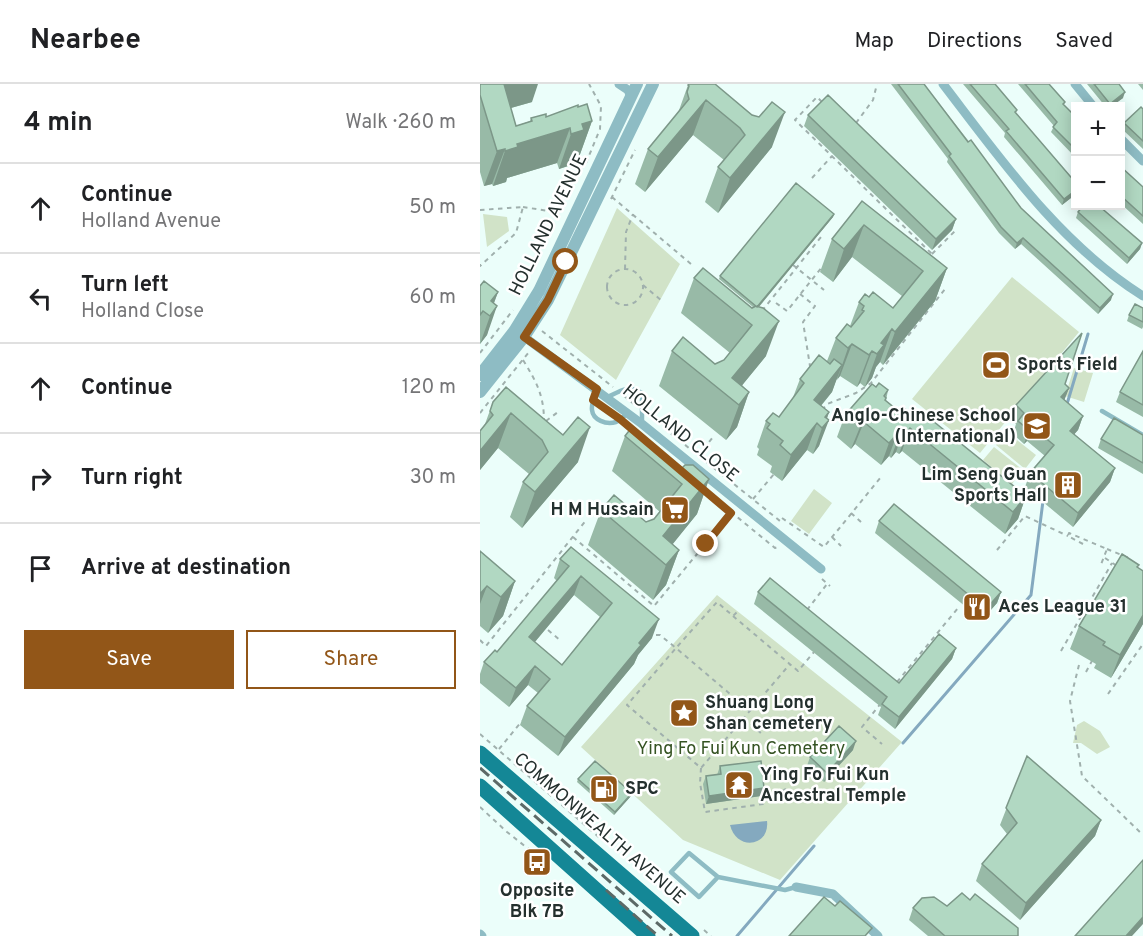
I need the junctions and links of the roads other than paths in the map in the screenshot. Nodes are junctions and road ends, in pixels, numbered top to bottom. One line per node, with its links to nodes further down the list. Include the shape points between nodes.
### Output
1 (619, 84): 6 (street)
2 (637, 84): 6 (street, HOLLAND AVENUE)
3 (653, 84): 11 (street, HOLLAND AVENUE, via 548,300)
4 (943, 84): 10 (street, via 1019,183 1060,229)
5 (1075, 84): 7 (street)
6 (631, 97): 11 (street, HOLLAND AVENUE)
7 (1090, 102)
8 (1125, 143): 9 (street)
9 (1143, 161)
10 (1143, 296)
11 (520, 334): 12 (street, HOLLAND AVENUE); 13 (street, HOLLAND CLOSE); 14 (street, HOLLAND AVENUE)
12 (480, 375)
13 (597, 389): 15 (street, HOLLAND CLOSE); 17 (lane, via 592,413 597,420 616,422)
14 (480, 392)
15 (608, 397): 17 (street, HOLLAND CLOSE); 18 (lane, via 624,389 642,393)
16 (1102, 411): 19 (lane)
17 (628, 413): 18 (street, HOLLAND CLOSE)
18 (642, 423): 20 (street, HOLLAND CLOSE)
19 (1143, 435)
20 (821, 569)
21 (480, 753): 25 (main road, COMMONWEALTH AVENUE)
22 (480, 786): 26 (main road)
23 (718, 877): 23 (lane, via 699,897 671,872 689,853); 24 (lane, via 785,890)
24 (796, 886): 27 (street, via 833,894)
25 (697, 932)
26 (648, 936)
27 (878, 936)

